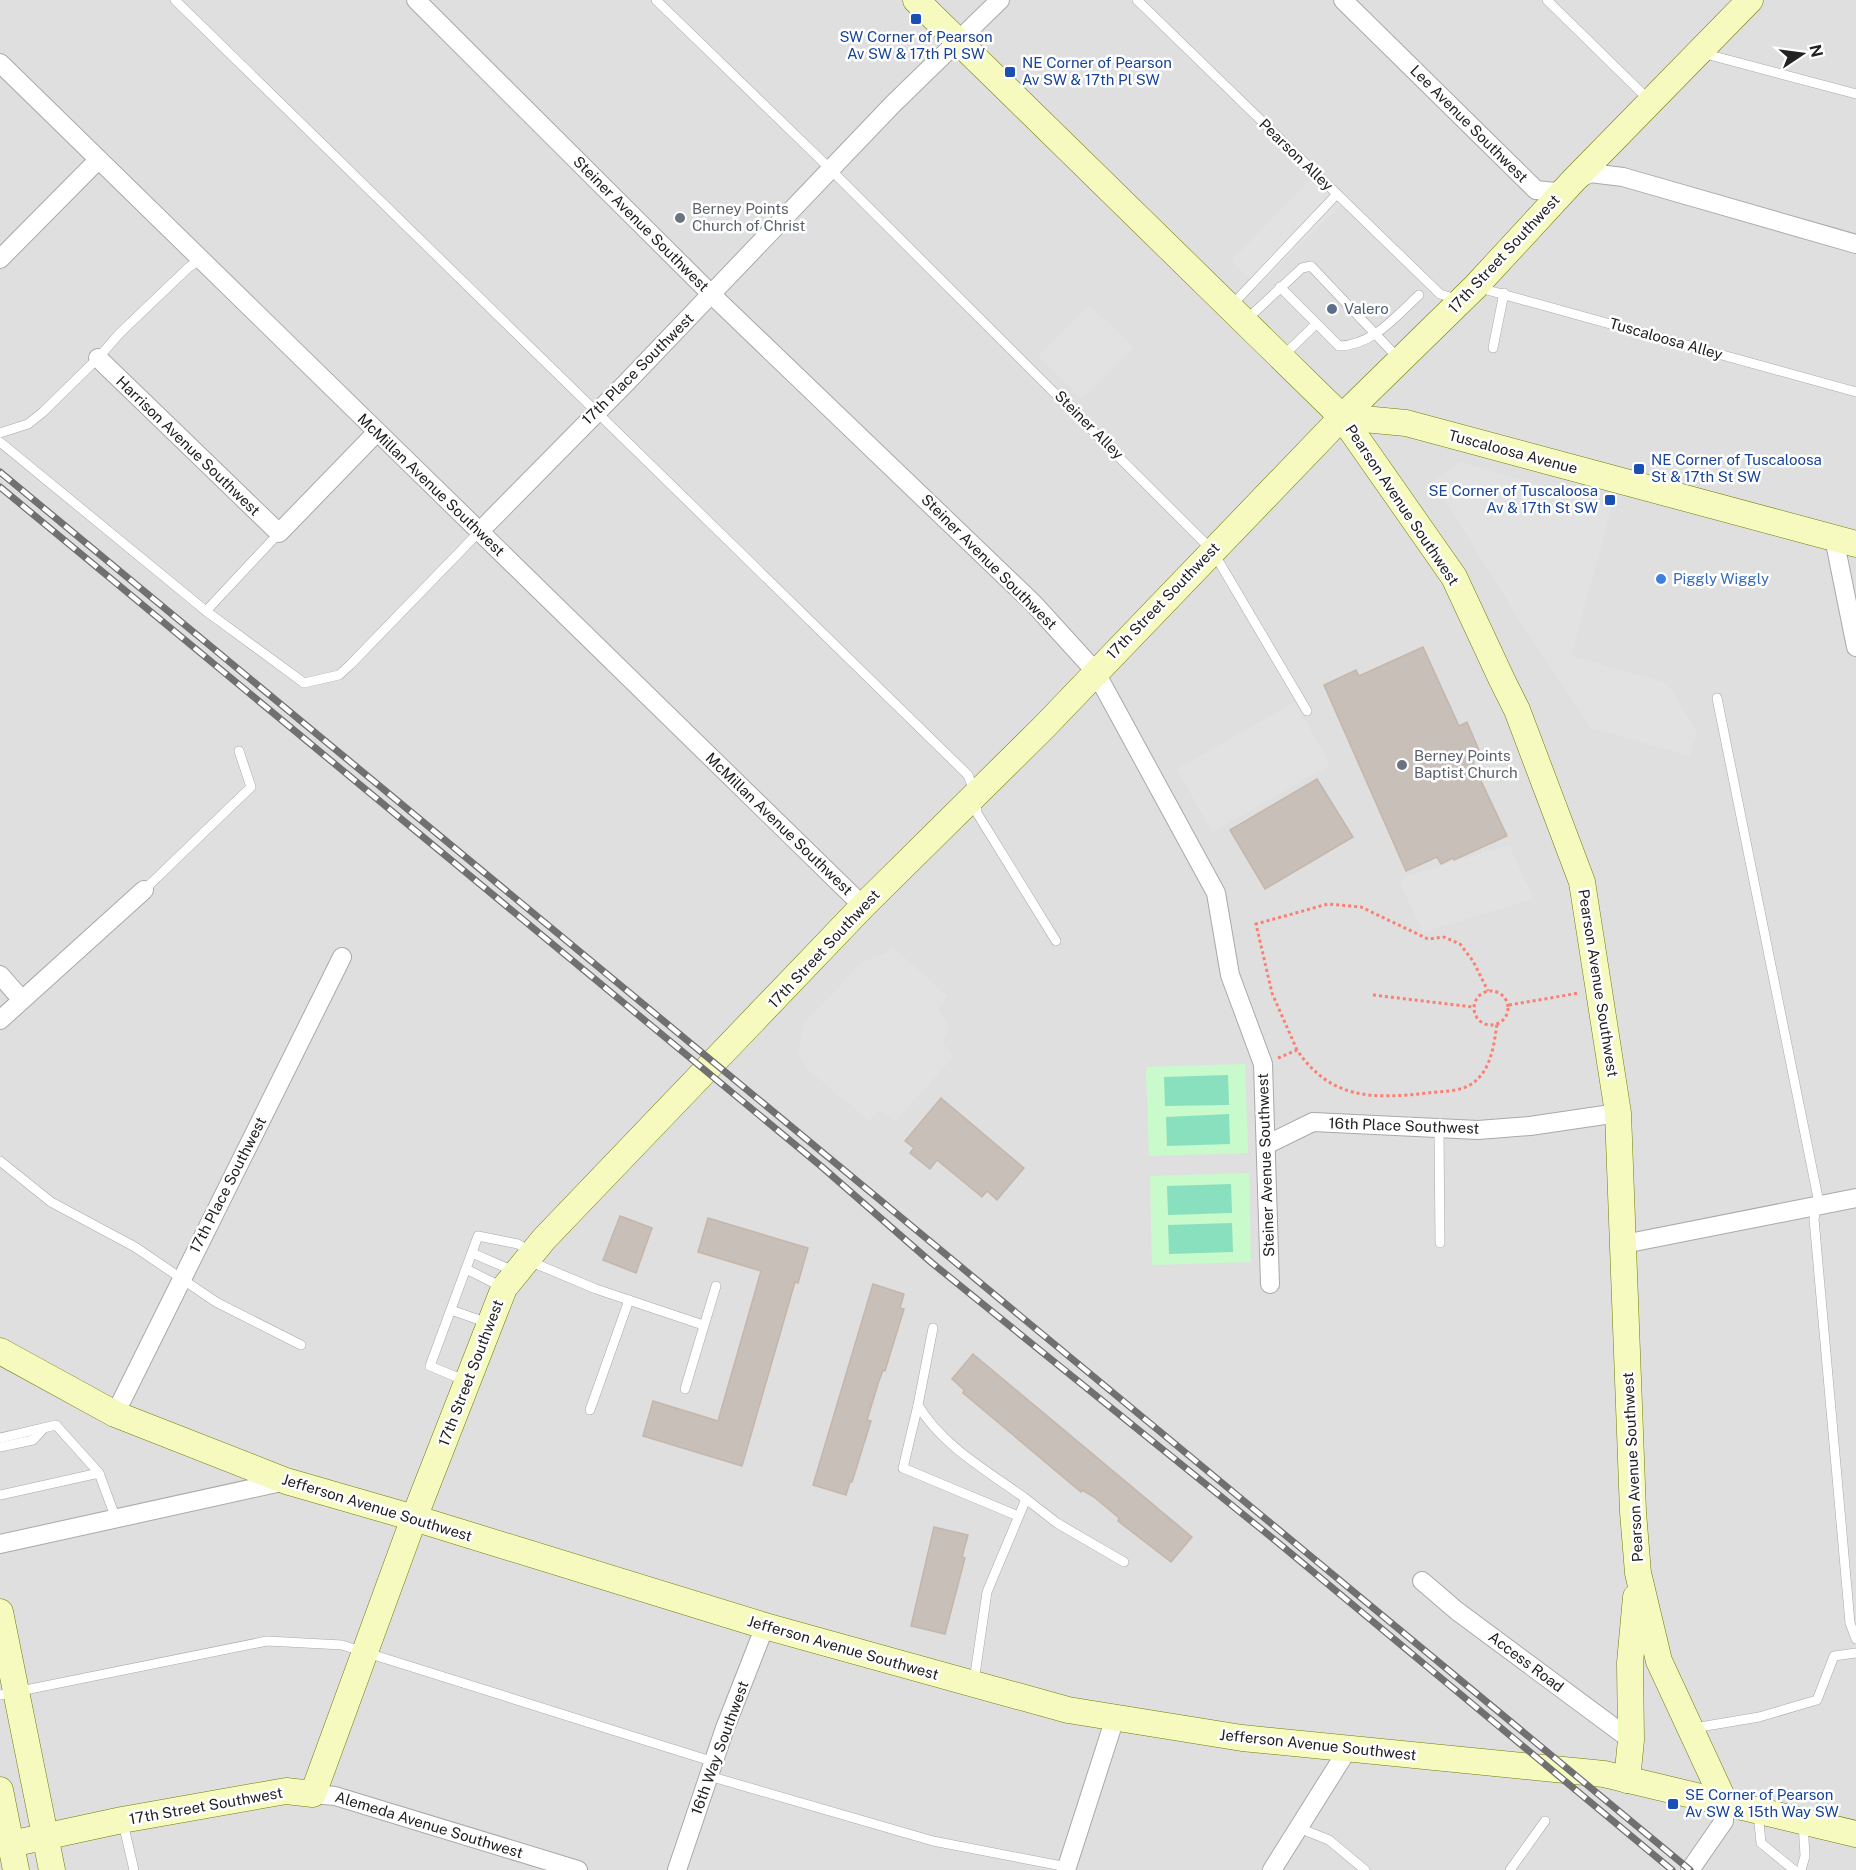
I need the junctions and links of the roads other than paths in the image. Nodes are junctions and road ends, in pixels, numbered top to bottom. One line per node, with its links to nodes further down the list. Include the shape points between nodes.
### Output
1 (175, 0): 39 (lane)
2 (416, 0): 24 (street, Steiner Avenue Southwest)
3 (656, 0): 16 (lane, Steiner Alley)
4 (916, 0): 10 (street, Pearson Avenue Southwest)
5 (1000, 0): 10 (street, 17th Place Southwest)
6 (1137, 0): 18 (lane, Pearson Alley)
7 (1343, 0): 17 (street, Lee Avenue Southwest, via 1536,190 1555,192)
8 (1546, 0): 14 (lane)
9 (1750, 0): 11 (street, 17th Street Southwest)
10 (958, 43): 16 (street, 17th Place Southwest); 28 (street, Pearson Avenue Southwest)
11 (1699, 52): 13 (lane); 14 (street, 17th Street Southwest)
12 (0, 63): 15 (street, McMillan Avenue Southwest)
13 (1856, 94)
14 (1650, 102): 17 (street, 17th Street Southwest)
15 (98, 160): 20 (street); 21 (street, McMillan Avenue Southwest)
16 (831, 170): 24 (street, 17th Place Southwest); 47 (lane, Steiner Alley)
17 (1573, 181): 19 (street, Lee Avenue Southwest, via 1590,173 1623,177); 25 (street, 17th Street Southwest)
18 (1337, 194): 25 (lane, Pearson Alley, via 1440,294); 28 (lane)
19 (1856, 244)
20 (0, 260)
21 (200, 260): 36 (lane); 41 (street, McMillan Avenue Southwest)
22 (1280, 287): 28 (lane); 29 (lane); 33 (lane, via 1302,267 1311,266)
23 (1504, 293): 25 (lane, Tuscaloosa Alley); 34 (lane); 38 (lane, Tuscaloosa Alley)
24 (711, 294): 39 (street, 17th Place Southwest); 50 (street, Steiner Avenue Southwest, via 1034,604)
25 (1468, 294): 37 (street, 17th Street Southwest)
26 (1419, 295): 33 (lane)
27 (1316, 308): 29 (lane)
28 (1237, 315): 35 (street, Pearson Avenue Southwest)
29 (1308, 316): 30 (lane)
30 (1316, 324): 32 (lane); 35 (lane)
31 (1332, 324): 32 (lane)
32 (1324, 331): 33 (lane, via 1339,346 1355,346)
33 (1377, 334): 37 (lane)
34 (1493, 348)
35 (1281, 357): 40 (street, Pearson Avenue Southwest)
36 (98, 358): 42 (lane, via 28,424); 45 (street, Harrison Avenue Southwest)
37 (1401, 361): 40 (street, 17th Street Southwest)
38 (1856, 392)
39 (595, 413): 44 (street, 17th Place Southwest); 54 (lane, via 968,775)
40 (1342, 417): 46 (street, Tuscaloosa Avenue, via 1406,423); 47 (street, 17th Street Southwest); 62 (street, Pearson Avenue Southwest, via 1454,577 1517,710 1582,882)
41 (377, 432): 44 (street, McMillan Avenue Southwest); 45 (street)
42 (0, 433)
43 (0, 442): 48 (lane)
44 (479, 532): 48 (lane, via 339,675 304,682); 56 (street, McMillan Avenue Southwest)
45 (279, 533): 48 (lane)
46 (1845, 541): 49 (street)
47 (1212, 550): 50 (street, 17th Street Southwest); 52 (lane, Steiner Alley)
48 (206, 611)
49 (1856, 647)
50 (1095, 671): 54 (street, 17th Street Southwest); 64 (street, Steiner Avenue Southwest, via 1216,893 1230,975 1263,1064)
51 (1717, 698): 67 (lane)
52 (1307, 711)
53 (239, 751): 55 (lane, via 251,787)
54 (975, 793): 56 (street, 17th Street Southwest); 57 (lane, via 977,813)
55 (144, 890): 60 (street)
56 (863, 906): 71 (street, 17th Street Southwest)
57 (1056, 941)
58 (342, 957): 73 (street, 17th Place Southwest)
59 (0, 975): 60 (street)
60 (22, 1000): 61 (street)
61 (0, 1020)
62 (1618, 1113): 63 (street, 16th Place Southwest, via 1530,1126); 69 (street, Pearson Avenue Southwest)
63 (1439, 1129): 64 (street, 16th Place Southwest, via 1313,1122); 68 (lane)
64 (1266, 1145): 74 (street, Steiner Avenue Southwest)
65 (0, 1161): 73 (lane, via 51,1202)
66 (1856, 1198): 67 (street)
67 (1817, 1206): 69 (street); 104 (lane, via 1814,1219 1850,1623)
68 (1440, 1243)
69 (1624, 1244): 100 (street, Pearson Avenue Southwest, via 1632,1512)
70 (472, 1253): 71 (lane); 71 (lane, via 478,1236 518,1244); 72 (lane)
71 (520, 1268): 72 (lane); 76 (lane); 78 (street, 17th Street Southwest)
72 (466, 1269): 77 (lane)
73 (182, 1278): 81 (lane, via 216,1302); 87 (street, 17th Place Southwest)
74 (1270, 1284)
75 (716, 1286): 79 (lane)
76 (629, 1300): 79 (lane); 86 (lane)
77 (450, 1310): 78 (lane); 83 (lane, via 430,1366)
78 (490, 1324): 83 (street, 17th Street Southwest)
79 (703, 1325): 84 (lane)
80 (933, 1328): 85 (lane)
81 (301, 1345)
82 (0, 1351): 87 (street, Jefferson Avenue Southwest)
83 (468, 1382): 96 (street, 17th Street Southwest)
84 (685, 1389)
85 (918, 1405): 94 (lane, via 929,1424 953,1446); 95 (lane, via 903,1468)
86 (590, 1410)
87 (115, 1414): 92 (street, Jefferson Avenue Southwest)
88 (44, 1428): 89 (lane); 90 (lane, via 33,1440); 91 (lane, via 56,1425)
89 (0, 1438)
90 (0, 1447)
91 (99, 1473): 93 (lane); 97 (lane)
92 (286, 1481): 96 (street, Jefferson Avenue Southwest); 97 (street)
93 (0, 1495)
94 (1026, 1499): 95 (lane); 99 (lane, via 1057,1523)
95 (1018, 1516): 107 (lane, via 987,1592)
96 (414, 1518): 103 (street, Jefferson Avenue Southwest); 105 (street, 17th Street Southwest)
97 (116, 1519): 98 (street)
98 (0, 1544)
99 (1124, 1562)
100 (1638, 1573): 110 (street, Pearson Avenue Southwest, via 1659,1662); 111 (street, via 1630,1663)
101 (1422, 1581): 111 (street, Access Road)
102 (0, 1612): 108 (street)
103 (765, 1626): 107 (street, Jefferson Avenue Southwest); 113 (street, 16th Way Southwest)
104 (1856, 1639)
105 (364, 1652): 108 (lane, via 342,1645 267,1641); 113 (lane); 116 (street, 17th Street Southwest)
106 (1856, 1653): 110 (lane, via 1834,1656 1817,1700 1759,1717)
107 (973, 1684): 109 (street, Jefferson Avenue Southwest, via 1068,1710)
108 (8, 1694): 124 (street)
109 (1115, 1718): 112 (street, Jefferson Avenue Southwest, via 1242,1738); 126 (street)
110 (1690, 1729): 117 (street, Pearson Avenue Southwest)
111 (1631, 1740): 114 (street)
112 (1348, 1749): 114 (street, Jefferson Avenue Southwest, via 1604,1774); 122 (street)
113 (712, 1769): 126 (lane, via 933,1841); 131 (street, 16th Way Southwest)
114 (1627, 1780): 117 (street, Jefferson Avenue Southwest)
115 (0, 1790): 125 (street)
116 (313, 1794): 119 (street, 17th Street Southwest, via 286,1791); 130 (street, Alemeda Avenue Southwest, via 335,1796)
117 (1724, 1801): 118 (street); 135 (street, via 1724,1821)
118 (1758, 1810): 121 (street); 136 (lane, via 1761,1843)
119 (122, 1820): 124 (street, 17th Street Southwest); 129 (lane)
120 (1545, 1821): 134 (lane)
121 (1803, 1821): 123 (street); 137 (lane, via 1805,1856)
122 (1299, 1828): 132 (street); 133 (lane, via 1329,1840)
123 (1856, 1834)
124 (46, 1836): 125 (street, 17th Street Southwest); 128 (street)
125 (5, 1846): 127 (street)
126 (1066, 1869)
127 (16, 1870)
128 (52, 1870)
129 (134, 1870)
130 (578, 1870)
131 (677, 1870)
132 (1272, 1870)
133 (1365, 1870)
134 (1510, 1870)
135 (1690, 1870)
136 (1794, 1870)
137 (1801, 1870)

